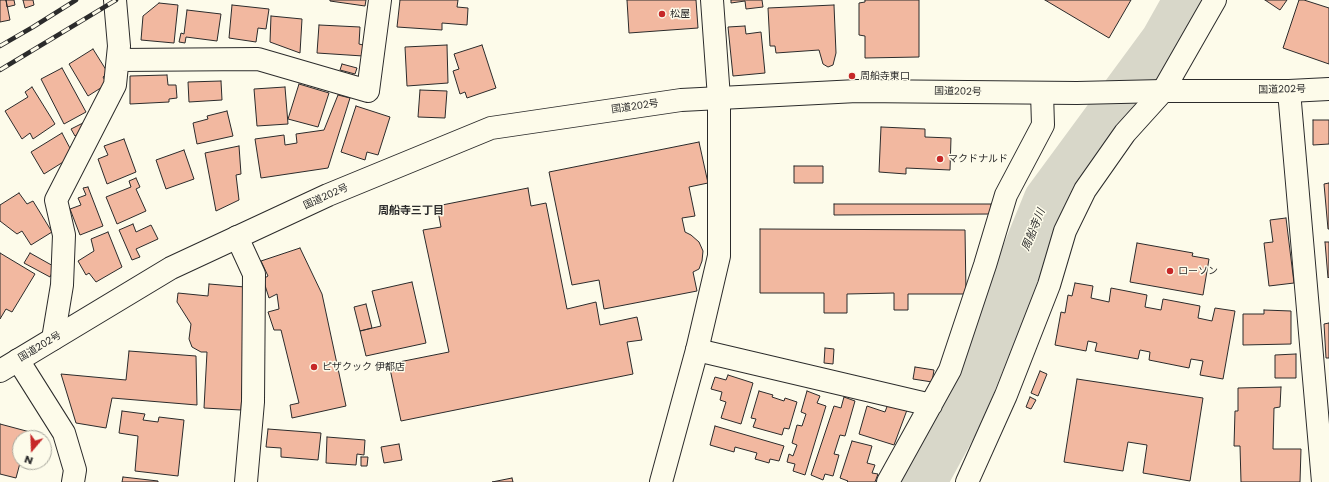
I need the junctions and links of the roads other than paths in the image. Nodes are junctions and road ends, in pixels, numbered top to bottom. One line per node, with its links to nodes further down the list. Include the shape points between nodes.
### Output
1 (115, 0): 5 (main road)
2 (380, 0): 5 (main road, via 368,91 258,59)
3 (712, 0): 10 (main road)
4 (1215, 0): 7 (main road)
5 (118, 60): 12 (main road, via 115,85 56,200 64,234 62,285)
6 (1329, 89): 8 (main road, 国道202号)
7 (1163, 90): 8 (main road, 国道202号); 9 (main road, 国道202号); 20 (main road, via 1125,133 1085,190 1066,232 1050,285 1006,396)
8 (1289, 91): 21 (main road)
9 (1042, 93): 10 (main road, 国道202号, via 857,91); 15 (main road, via 1043,125 1006,195 950,370)
10 (719, 98): 11 (main road, 国道202号, via 681,100 491,128 328,195); 13 (main road, via 719,256)
11 (237, 237): 12 (main road, 国道202号, via 171,268); 17 (main road, via 254,274 253,402)
12 (53, 339): 14 (main road, 国道202号)
13 (697, 350): 15 (main road); 18 (main road)
14 (9, 365): 16 (main road, via 64,433 75,470)
15 (931, 404): 19 (main road)
16 (73, 482)
17 (246, 482)
18 (661, 482)
19 (888, 482)
20 (967, 482)
21 (1323, 482)

